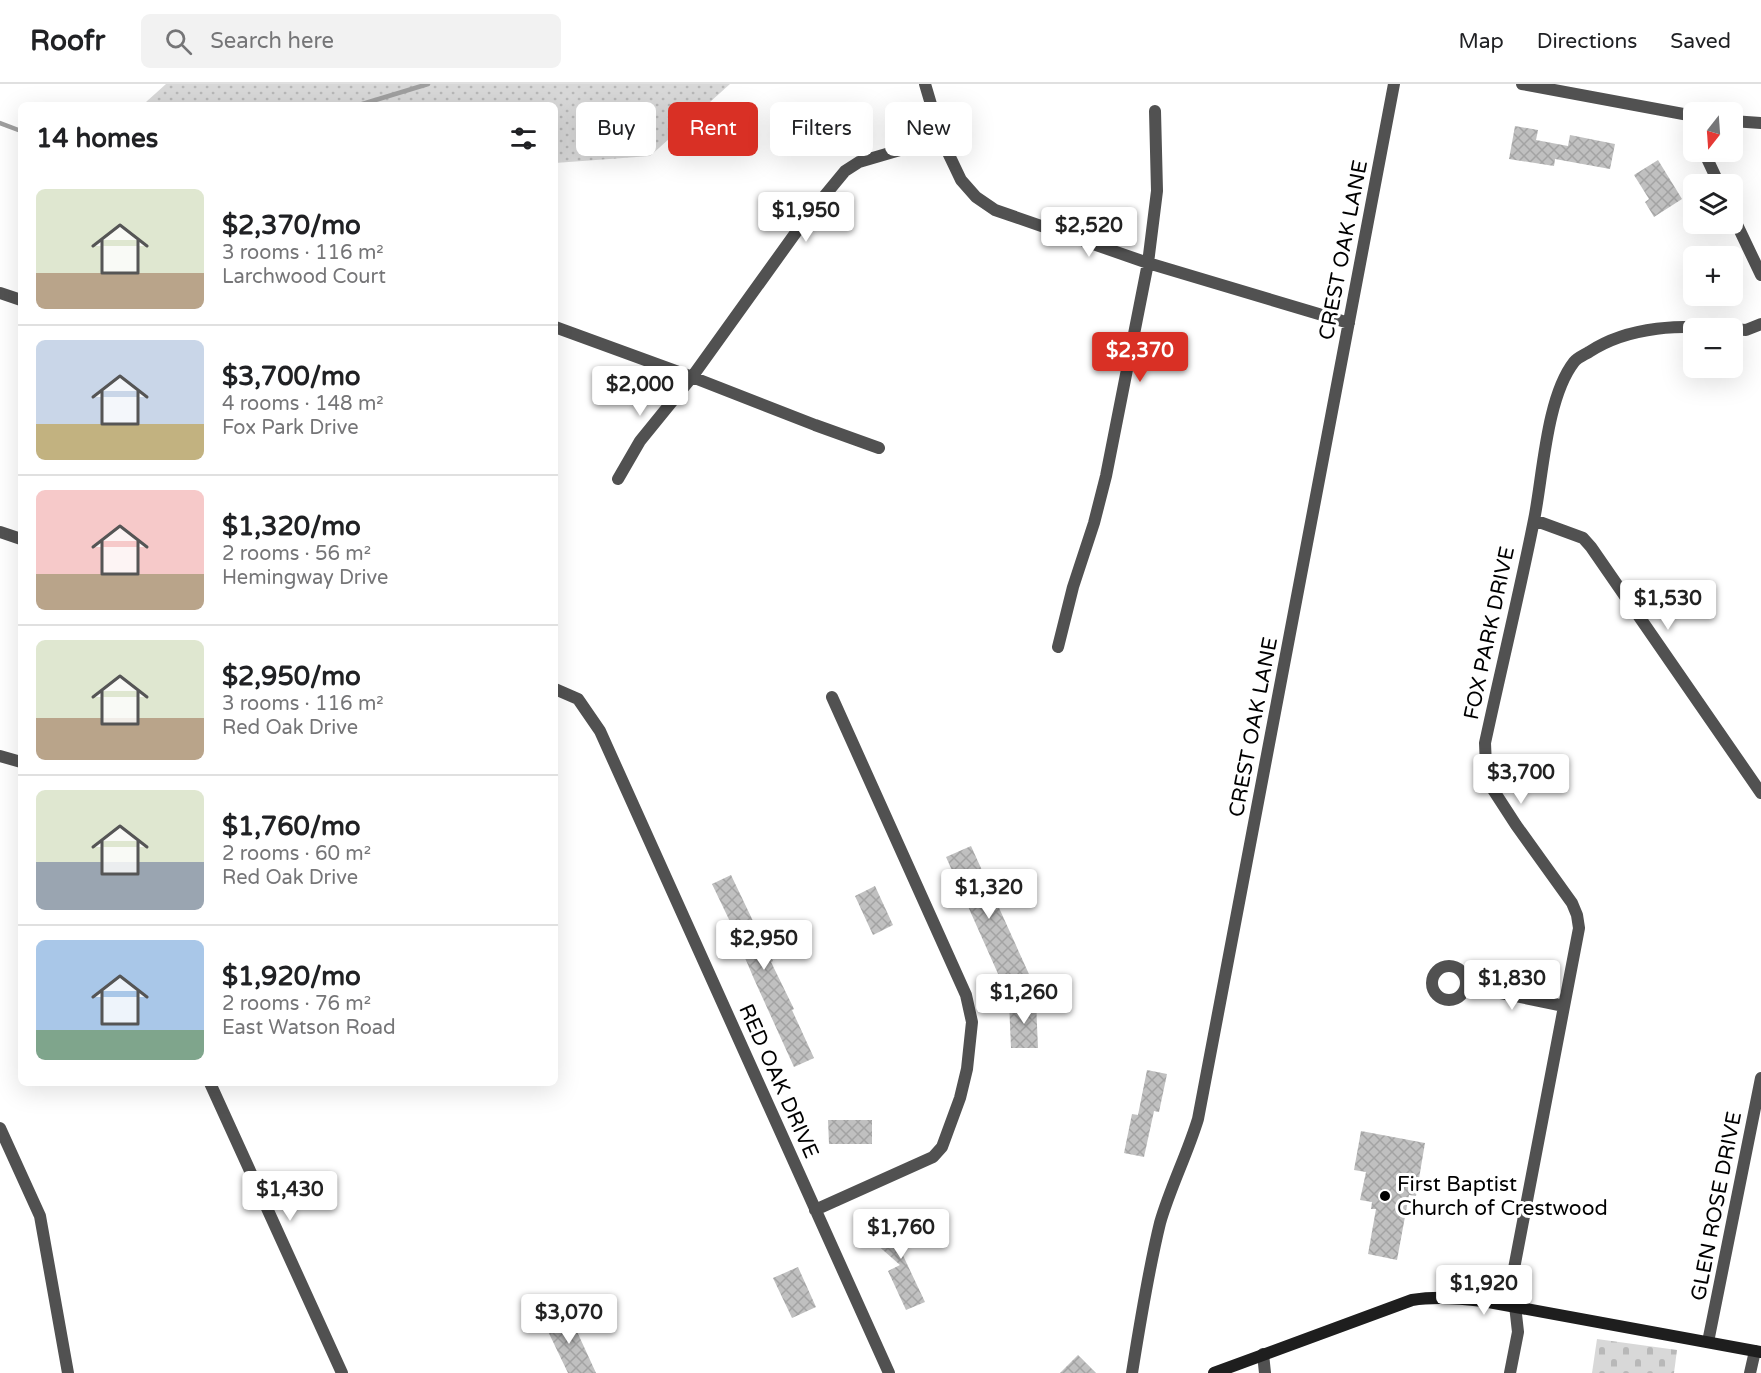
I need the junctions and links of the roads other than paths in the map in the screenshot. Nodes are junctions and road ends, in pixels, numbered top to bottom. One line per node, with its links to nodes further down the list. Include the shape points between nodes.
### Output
1 (926, 84): 4 (street)
2 (1394, 84): 16 (street, CREST OAK LANE)
3 (1522, 84): 6 (street)
4 (931, 102)
5 (1155, 111): 12 (street, via 1157,191)
6 (1683, 115)
7 (1743, 122): 8 (street)
8 (1761, 123)
9 (885, 154): 21 (street, via 845,171 807,216)
10 (950, 156): 12 (street, via 961,180 995,210)
11 (1742, 234): 13 (street)
12 (1148, 263): 16 (street); 27 (street, via 1106,476)
13 (1761, 275)
14 (0, 293): 15 (street)
15 (18, 299)
16 (1349, 323): 46 (street, CREST OAK LANE, via 1198,1119 1161,1221)
17 (1761, 324): 20 (street, FOX PARK DRIVE)
18 (558, 328): 21 (street)
19 (1683, 328): 24 (street, FOX PARK DRIVE, via 1626,334 1575,361 1560,386 1552,414)
20 (1743, 330)
21 (692, 376): 22 (street); 23 (street, via 640,441)
22 (879, 448)
23 (618, 479)
24 (1534, 520): 32 (street, via 1583,538 1591,547); 34 (street, FOX PARK DRIVE, via 1485,743 1486,766 1492,788 1577,915 1579,928)
25 (0, 532): 26 (street)
26 (18, 537)
27 (1058, 647)
28 (558, 690): 38 (street, RED OAK DRIVE, via 578,699 600,731)
29 (832, 697): 38 (street, via 966,994 972,1022 960,1098 942,1147 933,1157)
30 (0, 756): 31 (street)
31 (18, 761)
32 (1761, 793)
33 (1467, 986): 34 (street)
34 (1564, 1006): 39 (street, FOX PARK DRIVE, via 1512,1279)
35 (1761, 1078): 40 (street, GLEN ROSE DRIVE)
36 (211, 1086): 44 (street)
37 (0, 1128): 43 (street, via 40,1216)
38 (816, 1210): 45 (street, RED OAK DRIVE)
39 (1516, 1306): 40 (street); 42 (street, via 1427,1297); 49 (street, FOX PARK DRIVE, via 1518,1332)
40 (1708, 1342): 41 (street)
41 (1758, 1352): 50 (street)
42 (1263, 1354): 47 (street); 48 (street)
43 (68, 1373)
44 (342, 1373)
45 (889, 1373)
46 (1132, 1373)
47 (1214, 1373)
48 (1265, 1373)
49 (1510, 1373)
50 (1750, 1373)

